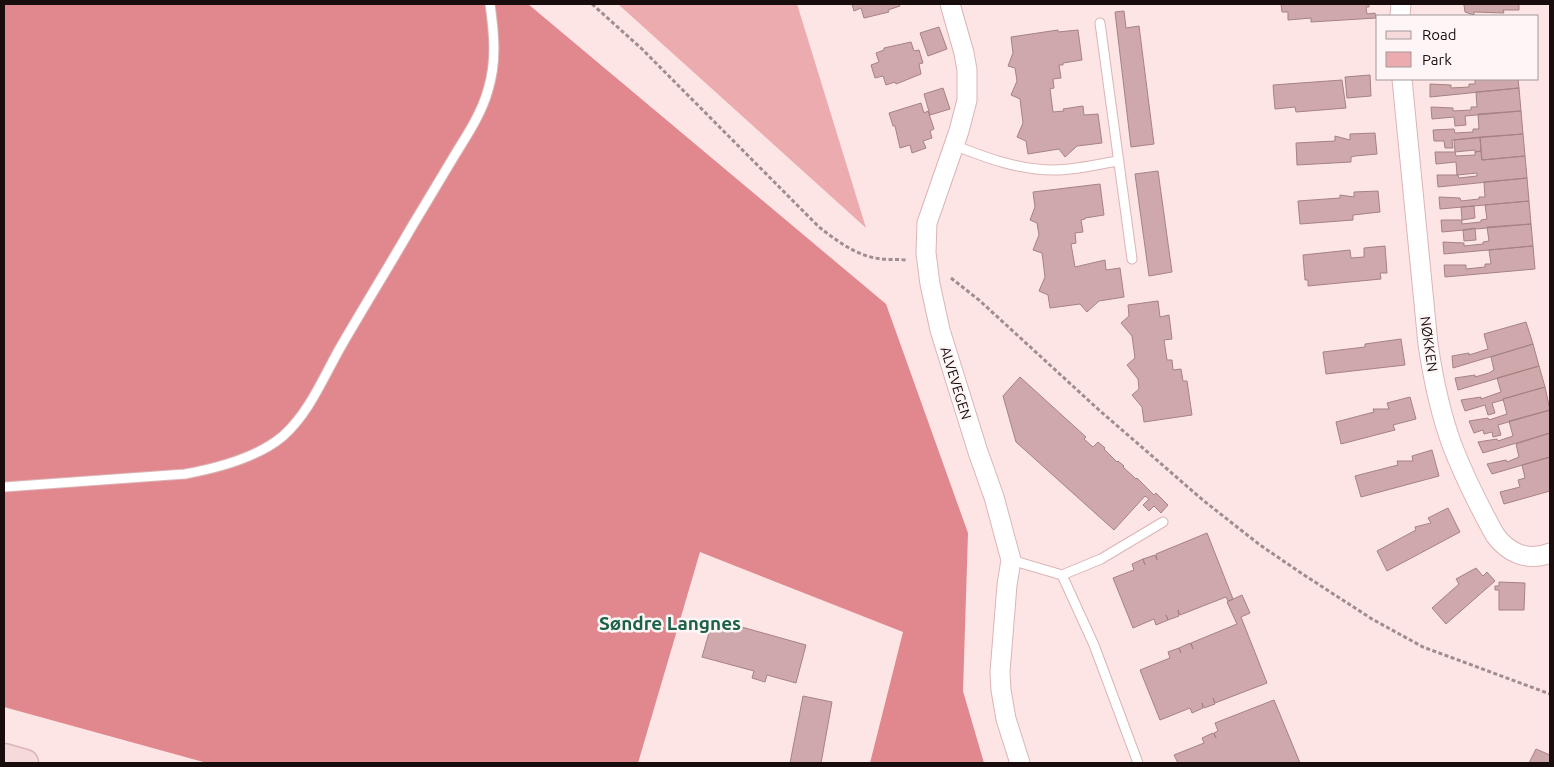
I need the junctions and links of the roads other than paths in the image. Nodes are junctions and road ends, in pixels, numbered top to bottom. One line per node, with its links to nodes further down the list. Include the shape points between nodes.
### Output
1 (490, 4): 8 (lane, via 494,65 481,108 319,388 283,436 262,450 235,461 185,474)
2 (950, 4): 5 (street, ALVEVEGEN, via 964,53 968,86 964,115)
3 (1100, 23): 6 (lane)
4 (1402, 80): 10 (street, NØKKEN, via 1428,344 1445,425 1494,535 1522,556)
5 (954, 146): 6 (lane, via 1024,168 1056,170); 11 (street, ALVEVEGEN, via 927,223 930,284 940,330)
6 (1119, 161): 7 (lane)
7 (1132, 259)
8 (4, 487)
9 (1163, 522): 12 (lane, via 1101,560)
10 (1550, 553)
11 (1011, 560): 12 (lane); 15 (street, ALVEVEGEN, via 1000,672 1006,720)
12 (1062, 575): 16 (lane, via 1094,645)
13 (4, 757): 14 (street)
14 (25, 763)
15 (1020, 763)
16 (1138, 763)

